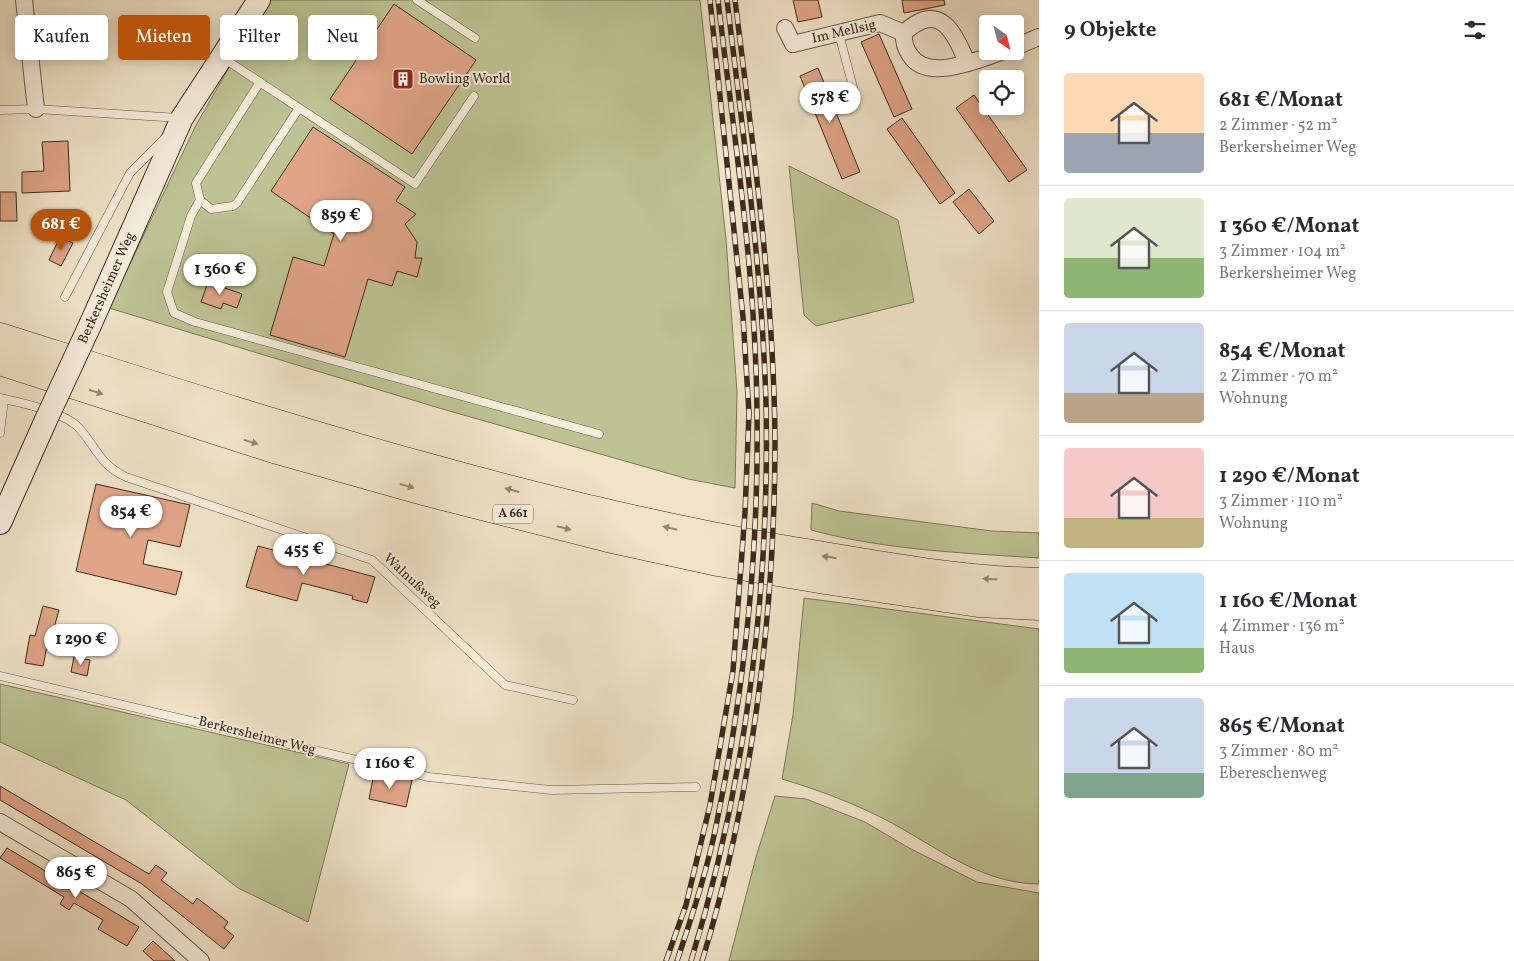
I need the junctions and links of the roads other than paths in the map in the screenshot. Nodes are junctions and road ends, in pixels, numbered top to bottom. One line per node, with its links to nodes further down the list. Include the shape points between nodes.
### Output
1 (24, 0): 19 (street)
2 (259, 0): 4 (street, Berkersheimer Weg)
3 (416, 0): 9 (lane)
4 (249, 15)
5 (785, 28): 6 (street, Im Mellsig, via 794,44)
6 (839, 34): 7 (street, Im Mellsig, via 880,23); 16 (lane)
7 (904, 34): 14 (street, via 905,48 914,62 921,66 943,68); 14 (street, via 922,21 941,20 956,37)
8 (1039, 37): 10 (street)
9 (475, 38)
10 (1024, 43)
11 (979, 59): 14 (street)
12 (220, 60): 21 (street, Berkersheimer Weg)
13 (227, 60): 15 (lane)
14 (967, 63)
15 (260, 82): 18 (lane); 22 (lane, via 196,183)
16 (854, 91)
17 (474, 96): 18 (lane, via 415,184)
18 (299, 108): 22 (lane, via 237,203 215,210)
19 (36, 109): 20 (lane); 21 (lane)
20 (0, 110)
21 (182, 118): 23 (lane, via 130,173); 27 (street, Berkersheimer Weg, bridge, via 91,323)
22 (200, 200): 29 (lane, via 191,216 167,292 174,313 195,322)
23 (65, 297)
24 (0, 337): 31 (highway, A 661, one-way to 24, via 979,578 824,556 696,534 548,500 272,423)
25 (0, 361): 32 (highway, A 661, one-way to 32, via 274,449 608,538 718,562 834,582 978,602)
26 (2, 398): 27 (lane, Walnußweg, via 28,405); 28 (lane)
27 (55, 421): 30 (street, Berkersheimer Weg); 34 (lane, Walnußweg, via 79,428 108,467 126,477 372,560 505,685)
28 (0, 433)
29 (599, 434)
30 (0, 523)
31 (1039, 582)
32 (1039, 606)
33 (0, 676): 35 (lane, Berkersheimer Weg, via 429,777 551,790)
34 (573, 700)
35 (696, 787)
36 (0, 822): 37 (street, via 131,898)
37 (201, 961)

